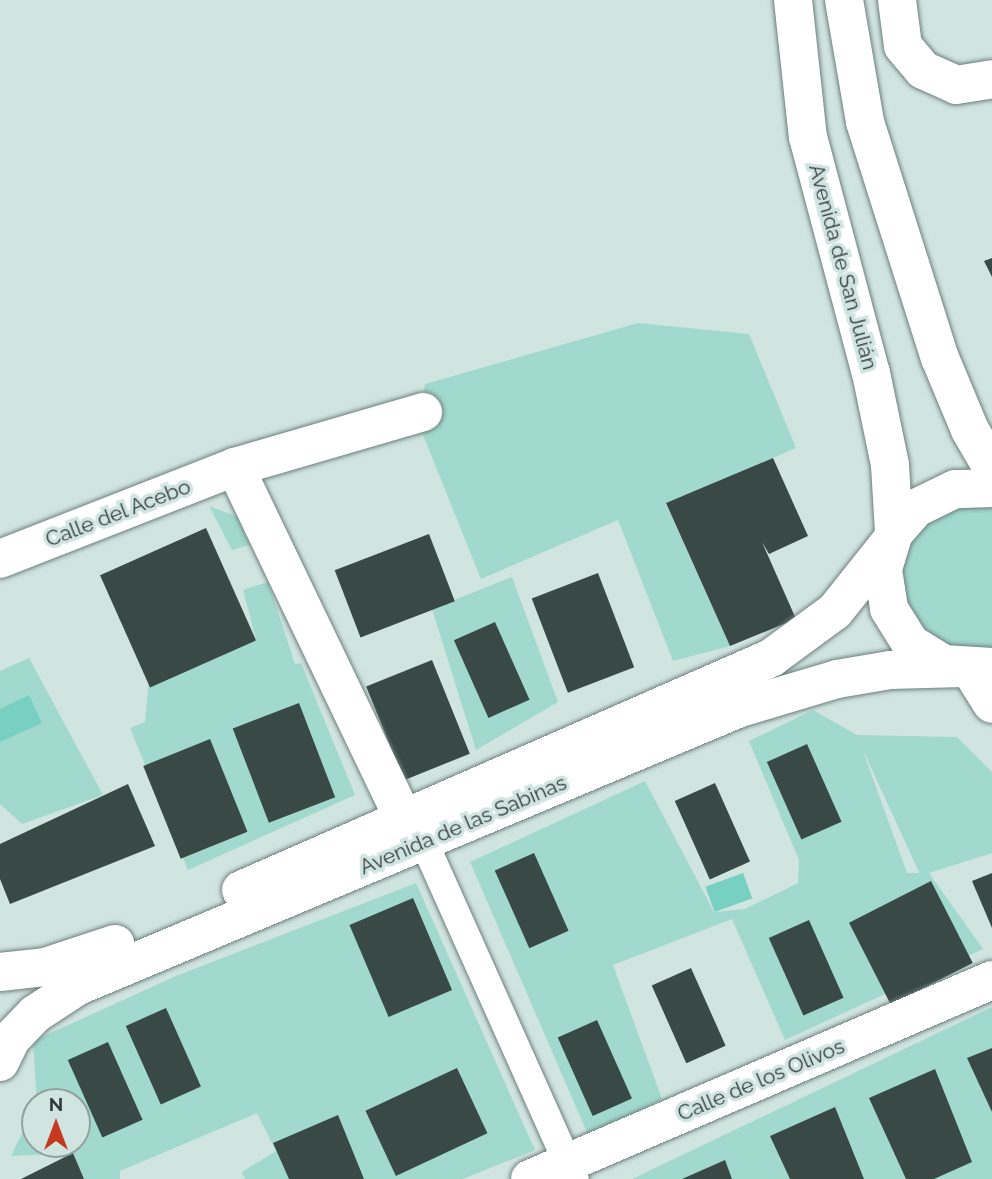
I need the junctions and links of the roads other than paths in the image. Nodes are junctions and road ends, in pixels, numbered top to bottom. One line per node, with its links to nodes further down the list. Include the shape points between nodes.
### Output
1 (793, 0): 9 (street, Avenida de San Julián, via 806,125 871,373 890,465)
2 (844, 0): 7 (street, via 865,122 932,332 970,430)
3 (897, 0): 4 (street, via 903,46 923,70 956,85)
4 (992, 79)
5 (423, 412): 6 (street, Calle del Acebo)
6 (235, 467): 10 (street, Calle del Acebo); 13 (street)
7 (992, 468)
8 (992, 488): 9 (street, Avenida de las Sabinas, via 966,487 934,496 916,508)
9 (892, 538): 11 (street, Avenida de San Julián, via 883,580 897,628 926,655); 13 (street, Avenida de las Sabinas, via 835,611 771,658)
10 (0, 559)
11 (975, 668): 12 (street); 13 (street, Avenida de las Sabinas, via 890,670 780,695)
12 (992, 704)
13 (413, 830): 14 (street, Avenida de las Sabinas, via 112,946 45,967); 16 (street, Avenida de las Sabinas, via 78,986 35,1014 11,1040); 17 (street)
14 (0, 972)
15 (992, 980): 17 (street, Calle de los Olivos)
16 (0, 1062)
17 (572, 1171): 18 (street, Calle de los Olivos)
18 (530, 1179)

